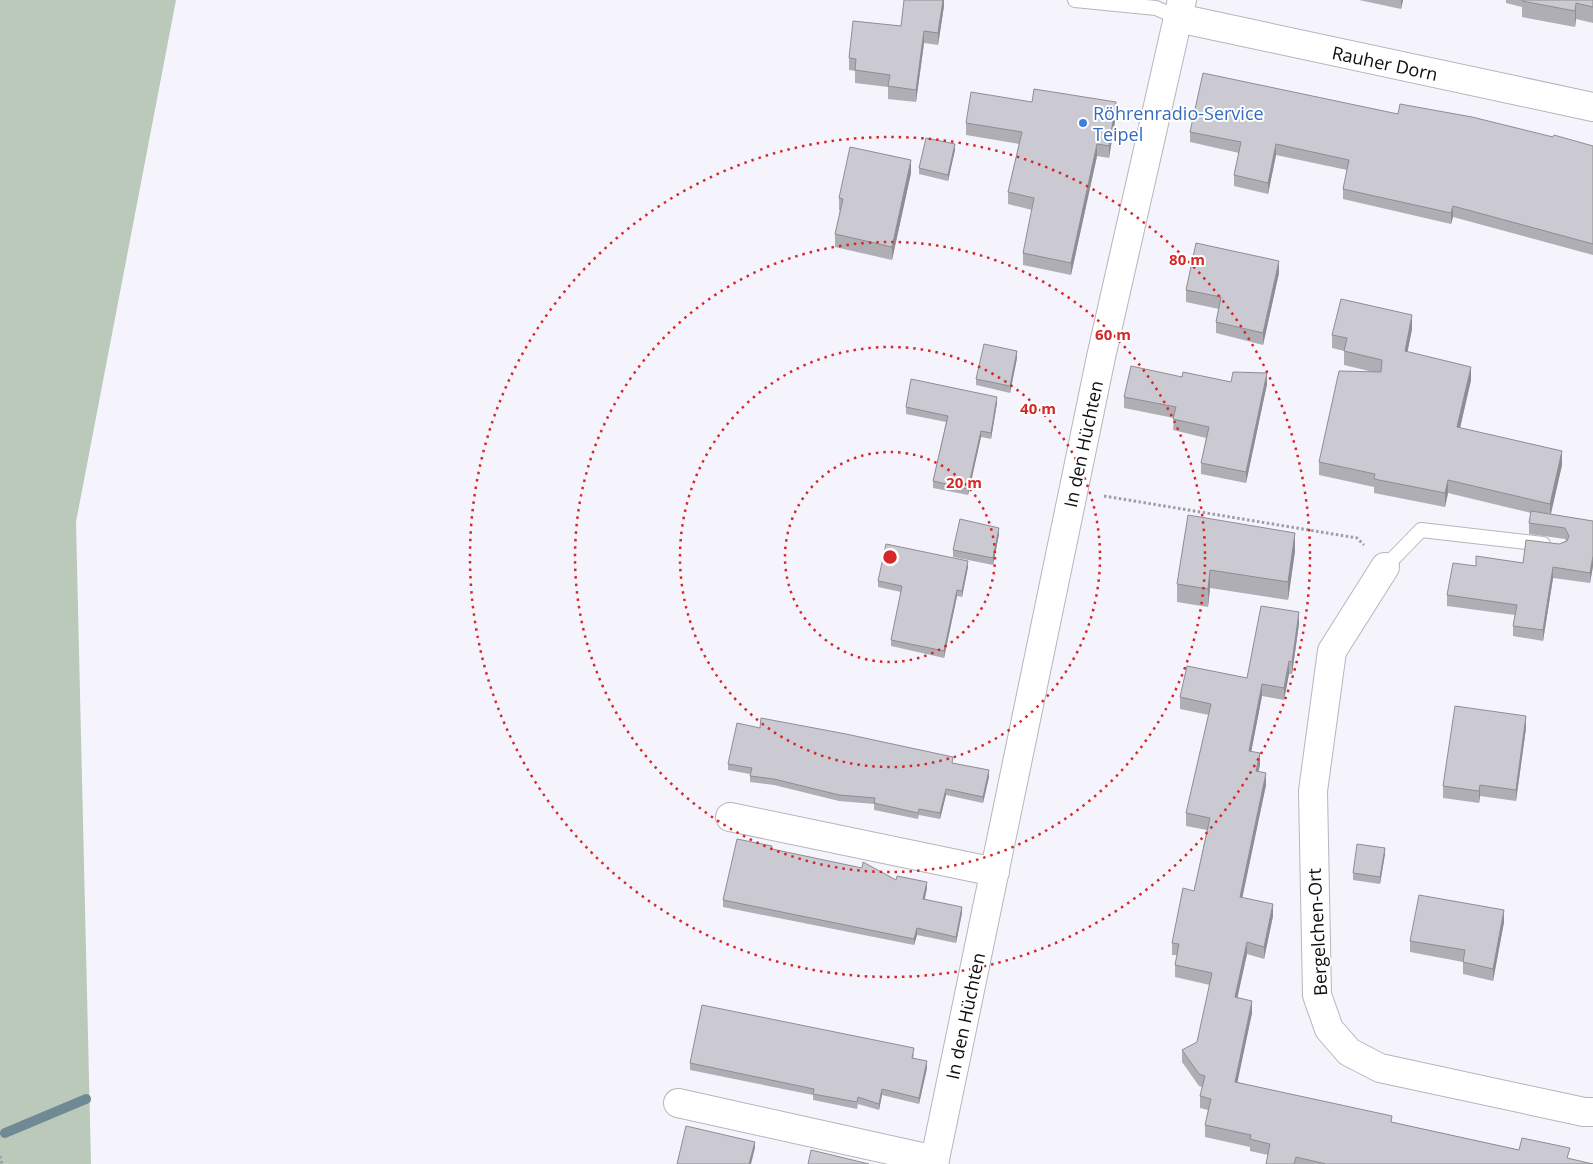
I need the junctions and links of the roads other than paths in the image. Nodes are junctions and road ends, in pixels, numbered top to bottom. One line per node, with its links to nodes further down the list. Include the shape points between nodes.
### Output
1 (1075, 0): 2 (lane)
2 (1180, 9): 3 (street, Rauher Dorn); 7 (street, In den Hüchten, via 1104,347)
3 (1593, 107)
4 (1560, 546): 5 (lane, via 1421,530)
5 (1385, 567): 9 (street, Bergelchen-Ort, via 1332,651 1313,791 1317,995 1329,1029 1349,1052 1380,1068)
6 (730, 817): 7 (street)
7 (995, 872): 10 (street, In den Hüchten)
8 (678, 1103): 10 (street, In den Hüchten)
9 (1593, 1112)
10 (935, 1162)

